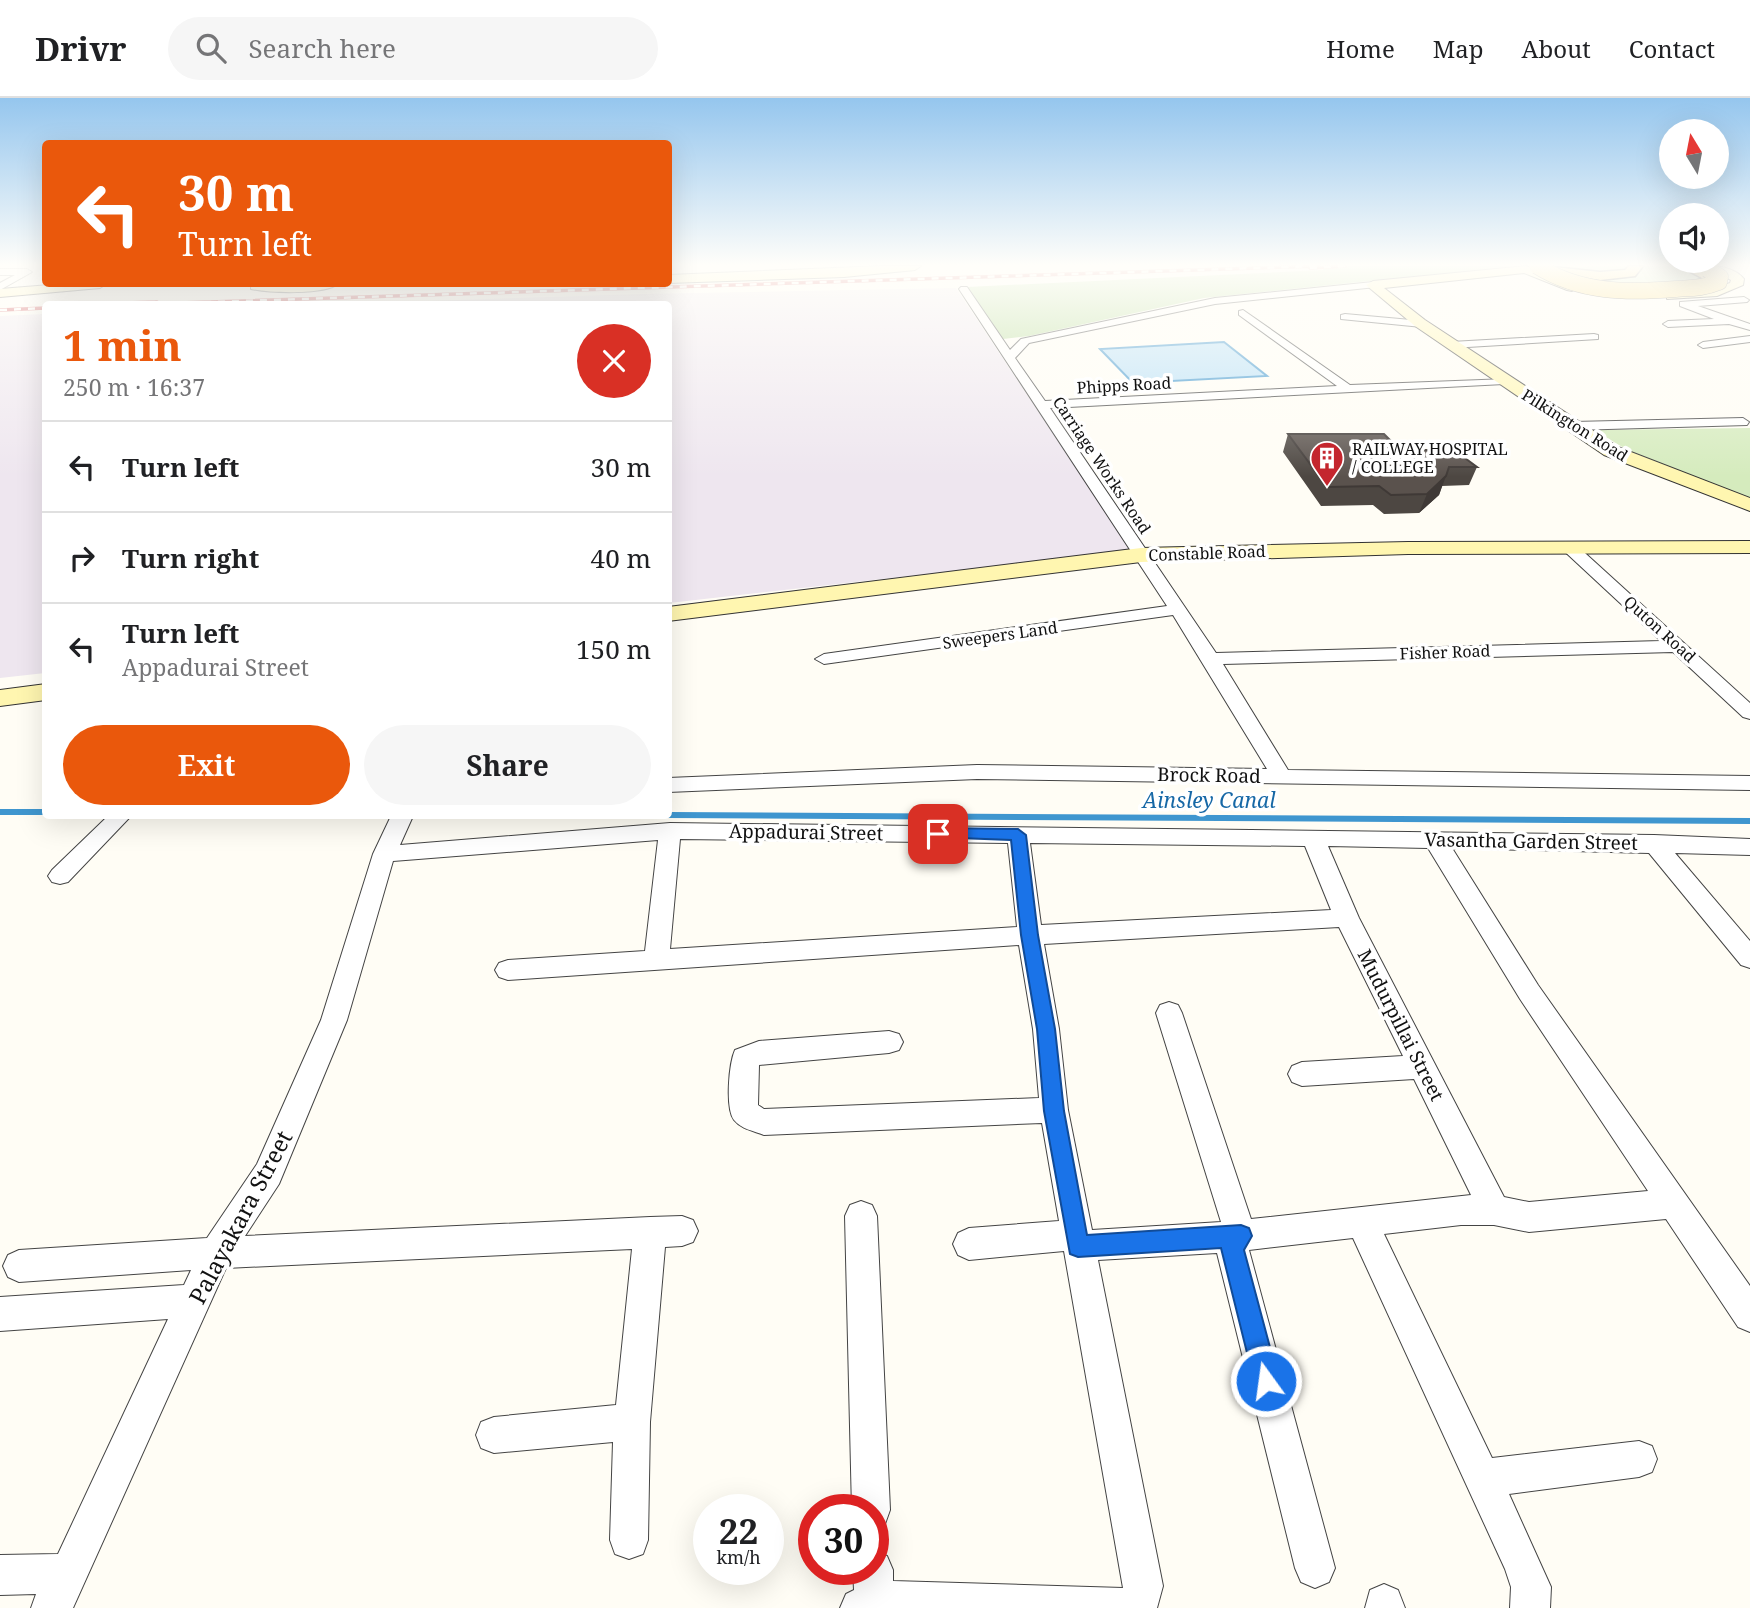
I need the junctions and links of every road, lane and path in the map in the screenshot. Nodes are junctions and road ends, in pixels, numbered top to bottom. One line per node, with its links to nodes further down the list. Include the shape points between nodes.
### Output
1 (995, 336): 9 (street, Carriage Works Road)
2 (1045, 336): 9 (street, via 1024,341)
3 (1276, 336): 11 (street)
4 (1439, 336): 7 (street, Pilkington Road)
5 (1594, 337): 7 (street)
6 (1750, 340): 8 (street)
7 (1451, 345): 10 (street, Pilkington Road)
8 (1703, 345)
9 (1009, 358): 12 (street, Carriage Works Road)
10 (1502, 379): 11 (street, Phipps Road); 12 (street, Phipps Road); 14 (street, Pilkington Road)
11 (1345, 386): 12 (street, Phipps Road)
12 (1039, 403): 18 (street, Carriage Works Road)
13 (1743, 422): 14 (street)
14 (1573, 426): 15 (street, Pilkington Road, via 1640,464)
15 (1750, 505)
16 (1569, 547): 17 (street, Constable Road); 18 (street, Constable Road); 21 (street, Quton Road)
17 (1750, 547)
18 (1141, 555): 19 (street); 20 (street, Constable Road)
19 (1176, 610): 22 (street, Sweepers Land); 23 (street)
20 (672, 614)
21 (1680, 646): 23 (street, Fisher Road); 26 (street, Quton Road)
22 (824, 659)
23 (1210, 659): 27 (street)
24 (42, 693): 25 (street)
25 (0, 698)
26 (1750, 713)
27 (1281, 776): 28 (street, Brock Road); 29 (street, Brock Road, via 978,772)
28 (1750, 783)
29 (672, 785)
30 (117, 819): 39 (street)
31 (401, 819): 38 (street, Palayakara Street)
32 (670, 831): 33 (street, Appadurai Street); 38 (street, Appadurai Street); 42 (street)
33 (1018, 835): 34 (street, Appadurai Street); 41 (street)
34 (1312, 838): 35 (street, Vasantha Garden Street); 40 (street, Mudurpillai Street)
35 (1435, 840): 36 (street, Vasantha Garden Street); 50 (street, via 1529,992)
36 (1654, 843): 37 (street, Vasantha Garden Street); 43 (street)
37 (1750, 847)
38 (384, 853): 57 (street, Palayakara Street, via 334,1020 268,1174)
39 (60, 876)
40 (1347, 918): 41 (street); 47 (street, Mudurpillai Street)
41 (1030, 935): 42 (street); 49 (street)
42 (657, 958): 44 (street)
43 (1750, 958)
44 (508, 970)
45 (1169, 1013): 54 (street)
46 (889, 1042): 49 (street, via 759,1052 746,1058 743,1110 764,1122)
47 (1422, 1067): 48 (street); 51 (street, Mudurpillai Street)
48 (1301, 1074)
49 (1054, 1111): 55 (street)
50 (1672, 1204): 51 (street, via 1529,1217); 61 (street)
51 (1494, 1210): 53 (street, via 1461,1210)
52 (861, 1216): 66 (street)
53 (1363, 1224): 54 (street); 65 (street)
54 (1241, 1236): 55 (street); 68 (street, via 1232,1247)
55 (1077, 1241): 56 (street); 75 (street, via 1143,1587 1139,1603)
56 (969, 1244)
57 (216, 1254): 58 (street); 59 (street, Palayakara Street); 62 (street, via 666,1232)
58 (19, 1266)
59 (194, 1301): 60 (street); 69 (street, Palayakara Street)
60 (0, 1314)
61 (1750, 1315)
62 (632, 1422): 63 (street); 67 (street)
63 (494, 1435)
64 (1639, 1459): 65 (street)
65 (1484, 1478): 76 (street, via 1531,1587)
66 (870, 1494)
67 (629, 1540)
68 (1315, 1568)
69 (69, 1574): 70 (street); 74 (street, Palayakara Street)
70 (0, 1575)
71 (869, 1593): 72 (street)
72 (949, 1605): 73 (street)
73 (1069, 1607): 75 (street)
74 (51, 1608)
75 (1129, 1608)
76 (1530, 1608)

